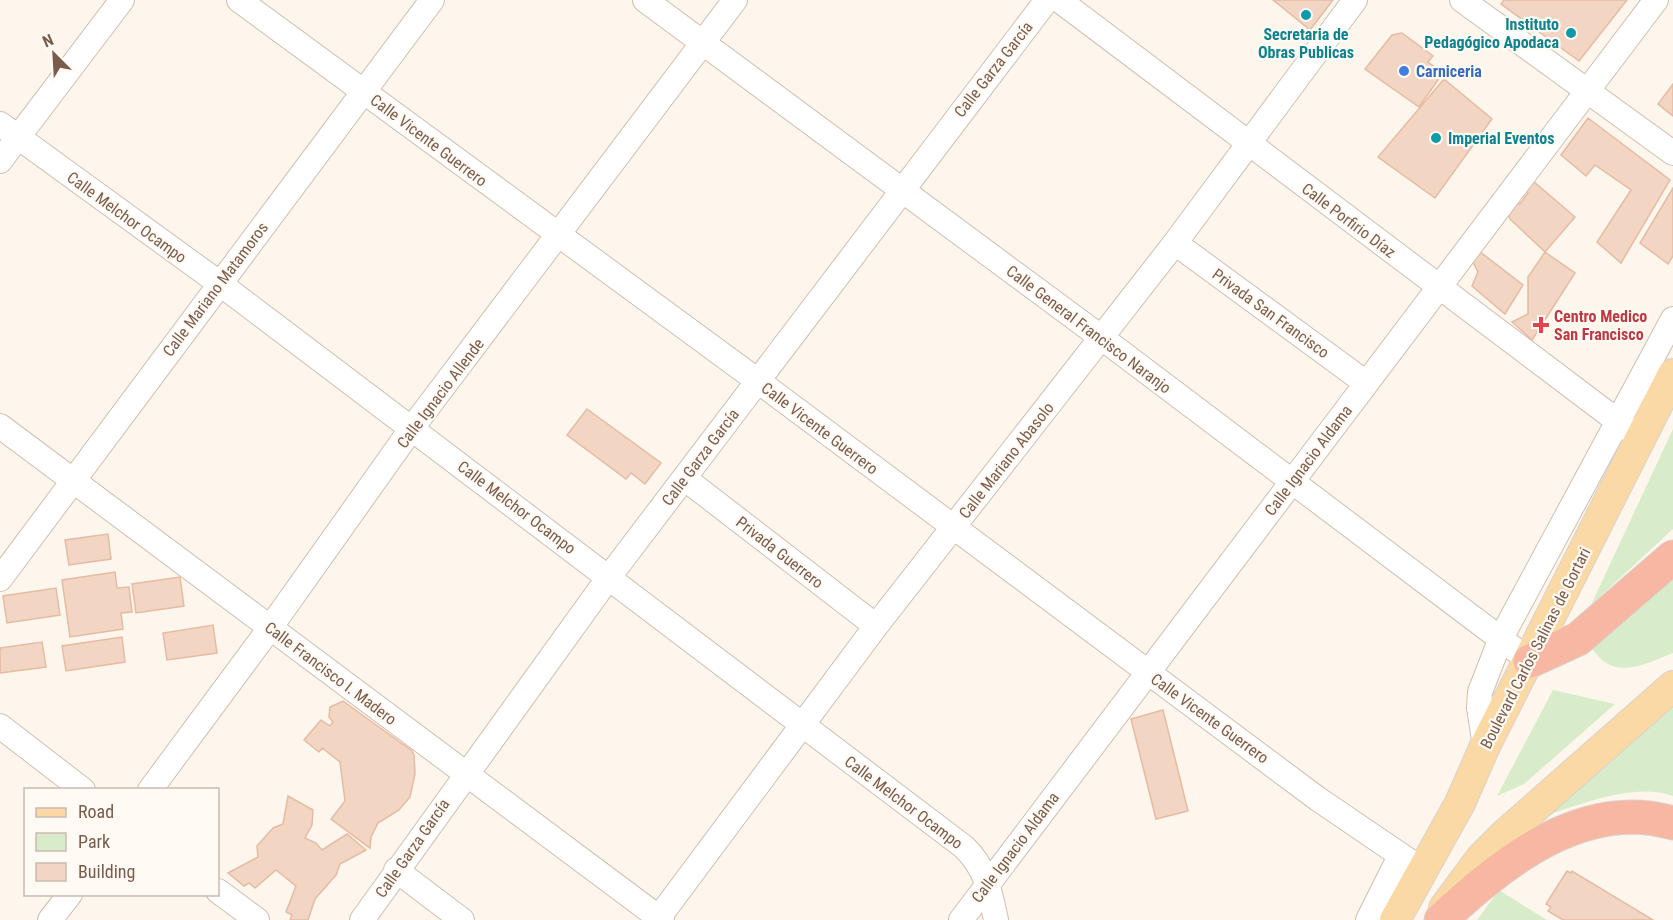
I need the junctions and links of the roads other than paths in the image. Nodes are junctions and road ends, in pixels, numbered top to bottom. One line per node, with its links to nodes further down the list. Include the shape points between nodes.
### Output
1 (122, 0): 14 (street)
2 (239, 0): 12 (street, Calle Vicente Guerrero)
3 (432, 0): 12 (street, Calle Mariano Matamoros)
4 (645, 0): 11 (street, Calle General Francisco Naranjo)
5 (735, 0): 11 (street, Calle Ignacio Allende)
6 (1047, 0): 18 (street, Calle Garza García)
7 (1059, 0): 15 (street, Calle Porfirio Díaz)
8 (1355, 0): 15 (street, Calle Mariano Abasolo)
9 (1462, 0): 13 (street)
10 (1656, 0): 13 (street, Calle Ignacio Aldama)
11 (703, 42): 18 (street, Calle General Francisco Naranjo); 19 (street, Calle Ignacio Allende)
12 (363, 91): 19 (street, Calle Vicente Guerrero); 21 (street, Calle Mariano Matamoros)
13 (1587, 91): 16 (street); 22 (street, Calle Ignacio Aldama)
14 (9, 131): 17 (street); 21 (street, Calle Melchor Ocampo)
15 (1247, 143): 20 (street, Calle Mariano Abasolo); 22 (street, Calle Porfirio Díaz)
16 (1673, 153)
17 (0, 161)
18 (901, 189): 24 (street, Calle General Francisco Naranjo); 26 (street, Calle Garza García)
19 (559, 236): 26 (street, Calle Vicente Guerrero); 29 (street, Calle Ignacio Allende)
20 (1175, 243): 24 (street, Calle Mariano Abasolo); 27 (street, Privada San Francisco)
21 (219, 283): 29 (street, Calle Melchor Ocampo); 32 (street, Calle Mariano Matamoros)
22 (1438, 286): 27 (street, Calle Ignacio Aldama); 30 (street, Calle Porfirio Díaz)
23 (1673, 319): 30 (street)
24 (1102, 338): 33 (street, Calle General Francisco Naranjo); 34 (street, Calle Mariano Abasolo)
25 (1673, 374): 30 (main road, Boulevard Carlos Salinas de Gortari)
26 (758, 381): 31 (street, Calle Garza García); 34 (street, Calle Vicente Guerrero)
27 (1366, 383): 33 (street, Calle Ignacio Aldama)
28 (0, 426): 32 (street, Calle Francisco I. Madero)
29 (412, 428): 36 (street, Calle Melchor Ocampo); 39 (street, Calle Ignacio Allende)
30 (1629, 429): 40 (street); 41 (main road, Boulevard Carlos Salinas de Gortari)
31 (684, 478): 36 (street, Calle Garza García); 38 (street, Privada Guerrero)
32 (72, 479): 37 (street, Calle Mariano Matamoros); 39 (street, Calle Francisco I. Madero)
33 (1292, 480): 40 (street, Calle General Francisco Naranjo); 42 (street, Calle Ignacio Aldama)
34 (952, 528): 38 (street, Calle Mariano Abasolo); 42 (street, Calle Vicente Guerrero)
35 (1673, 557): 41 (highway, via 1578,639)
36 (609, 577): 44 (street, Calle Melchor Ocampo); 47 (street, Calle Garza García)
37 (0, 579)
38 (876, 626): 44 (street, Calle Mariano Abasolo)
39 (270, 628): 47 (street, Calle Francisco I. Madero); 49 (street, Calle Ignacio Allende)
40 (1501, 638): 41 (street, Calle General Francisco Naranjo); 46 (street, via 1480,692)
41 (1530, 661): 46 (main road, Boulevard Carlos Salinas de Gortari)
42 (1147, 672): 51 (street, Calle Vicente Guerrero); 53 (street, Calle Ignacio Aldama)
43 (1673, 686): 65 (main road, via 1504,835 1474,867)
44 (802, 725): 53 (street, Calle Melchor Ocampo, via 964,847); 56 (street, Calle Mariano Abasolo)
45 (0, 726): 48 (street)
46 (1485, 746): 51 (main road, Boulevard Carlos Salinas de Gortari, via 1460,803)
47 (465, 773): 52 (street, Calle Garza García); 56 (street, Calle Francisco I. Madero)
48 (82, 788)
49 (151, 788)
50 (1673, 823): 66 (highway, via 1609,818 1557,834 1534,847)
51 (1411, 862): 63 (street); 64 (main road, Boulevard Carlos Salinas de Gortari)
52 (396, 870): 59 (street, Calle Garza García); 60 (street)
53 (989, 882): 61 (street, Calle Ignacio Aldama); 62 (street, Calle Melchor Ocampo)
54 (219, 892): 58 (street)
55 (68, 896): 57 (street)
56 (659, 919)
57 (50, 920)
58 (257, 920)
59 (362, 920)
60 (462, 920)
61 (961, 920)
62 (996, 920)
63 (1368, 920)
64 (1395, 920)
65 (1436, 920)
66 (1441, 920)

